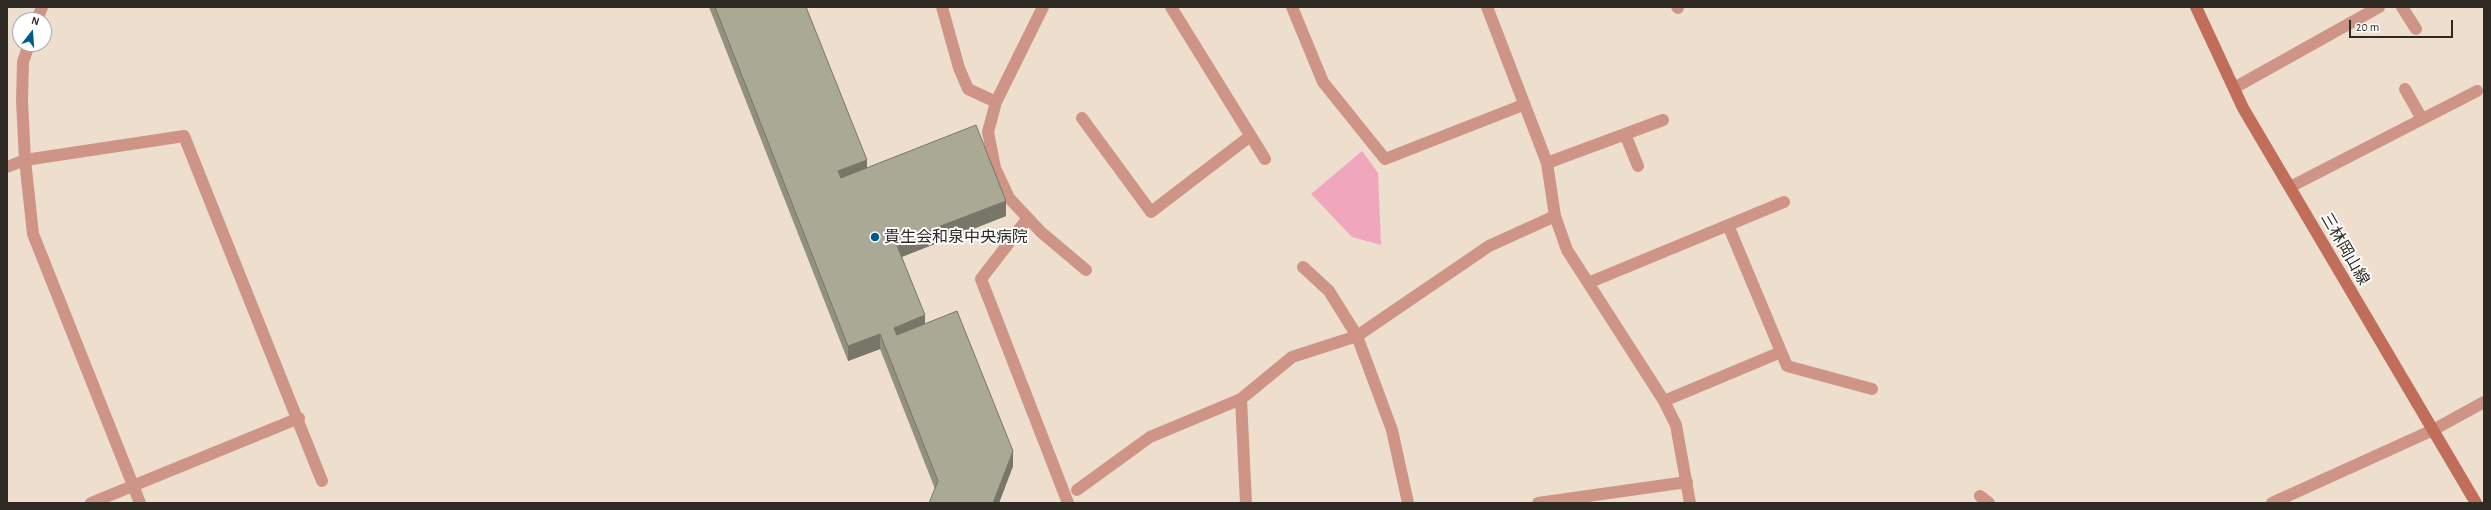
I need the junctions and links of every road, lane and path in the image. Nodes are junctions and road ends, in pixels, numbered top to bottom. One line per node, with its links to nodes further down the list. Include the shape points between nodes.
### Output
1 (942, 7): 14 (street, via 959,68 968,89)
2 (1043, 7): 14 (street)
3 (1171, 7): 20 (street)
4 (1292, 7): 15 (street, via 1323,82 1385,160)
5 (1487, 7): 15 (street)
6 (2196, 7): 11 (main road, 三林岡山線)
7 (2379, 7): 11 (street)
8 (2402, 7): 9 (street)
9 (2416, 29)
10 (26, 52): 22 (street, via 23,62)
11 (2234, 88): 26 (main road, 三林岡山線)
12 (2405, 89): 18 (street)
13 (2477, 91): 18 (street)
14 (996, 102): 29 (street, via 988,132 994,168 1009,198)
15 (1523, 105): 23 (street)
16 (1082, 118): 20 (street, via 1151,212)
17 (1663, 120): 19 (street)
18 (2422, 120): 26 (street)
19 (1625, 134): 23 (street); 24 (street)
20 (1249, 137): 21 (street)
21 (1265, 159)
22 (25, 160): 25 (street); 40 (street, via 184,136); 44 (street, via 33,234)
23 (1547, 163): 28 (street)
24 (1638, 166)
25 (7, 167)
26 (2290, 187): 41 (main road, 三林岡山線)
27 (1784, 202): 30 (street)
28 (1555, 216): 33 (street, via 1566,250); 34 (street, via 1489,246)
29 (1028, 218): 32 (street); 48 (street, via 981,279)
30 (1728, 225): 33 (street); 35 (street)
31 (1303, 267): 34 (street, via 1329,291)
32 (1086, 270)
33 (1588, 283): 38 (street)
34 (1357, 336): 37 (street, via 1292,357); 50 (street, via 1392,430)
35 (1781, 352): 36 (street, via 1787,366); 38 (street)
36 (1872, 389)
37 (1241, 399): 45 (street, via 1150,437); 49 (street)
38 (1664, 401): 43 (street, via 1676,425)
39 (2484, 402): 41 (street)
40 (299, 418): 42 (street); 44 (street)
41 (2433, 430): 53 (street); 54 (main road, 三林岡山線)
42 (322, 481)
43 (1687, 482): 51 (street); 52 (street)
44 (133, 484): 46 (street); 47 (street)
45 (1077, 490)
46 (91, 503)
47 (140, 503)
48 (1068, 503)
49 (1246, 503)
50 (1408, 503)
51 (1539, 503)
52 (1690, 503)
53 (2272, 503)
54 (2476, 503)

